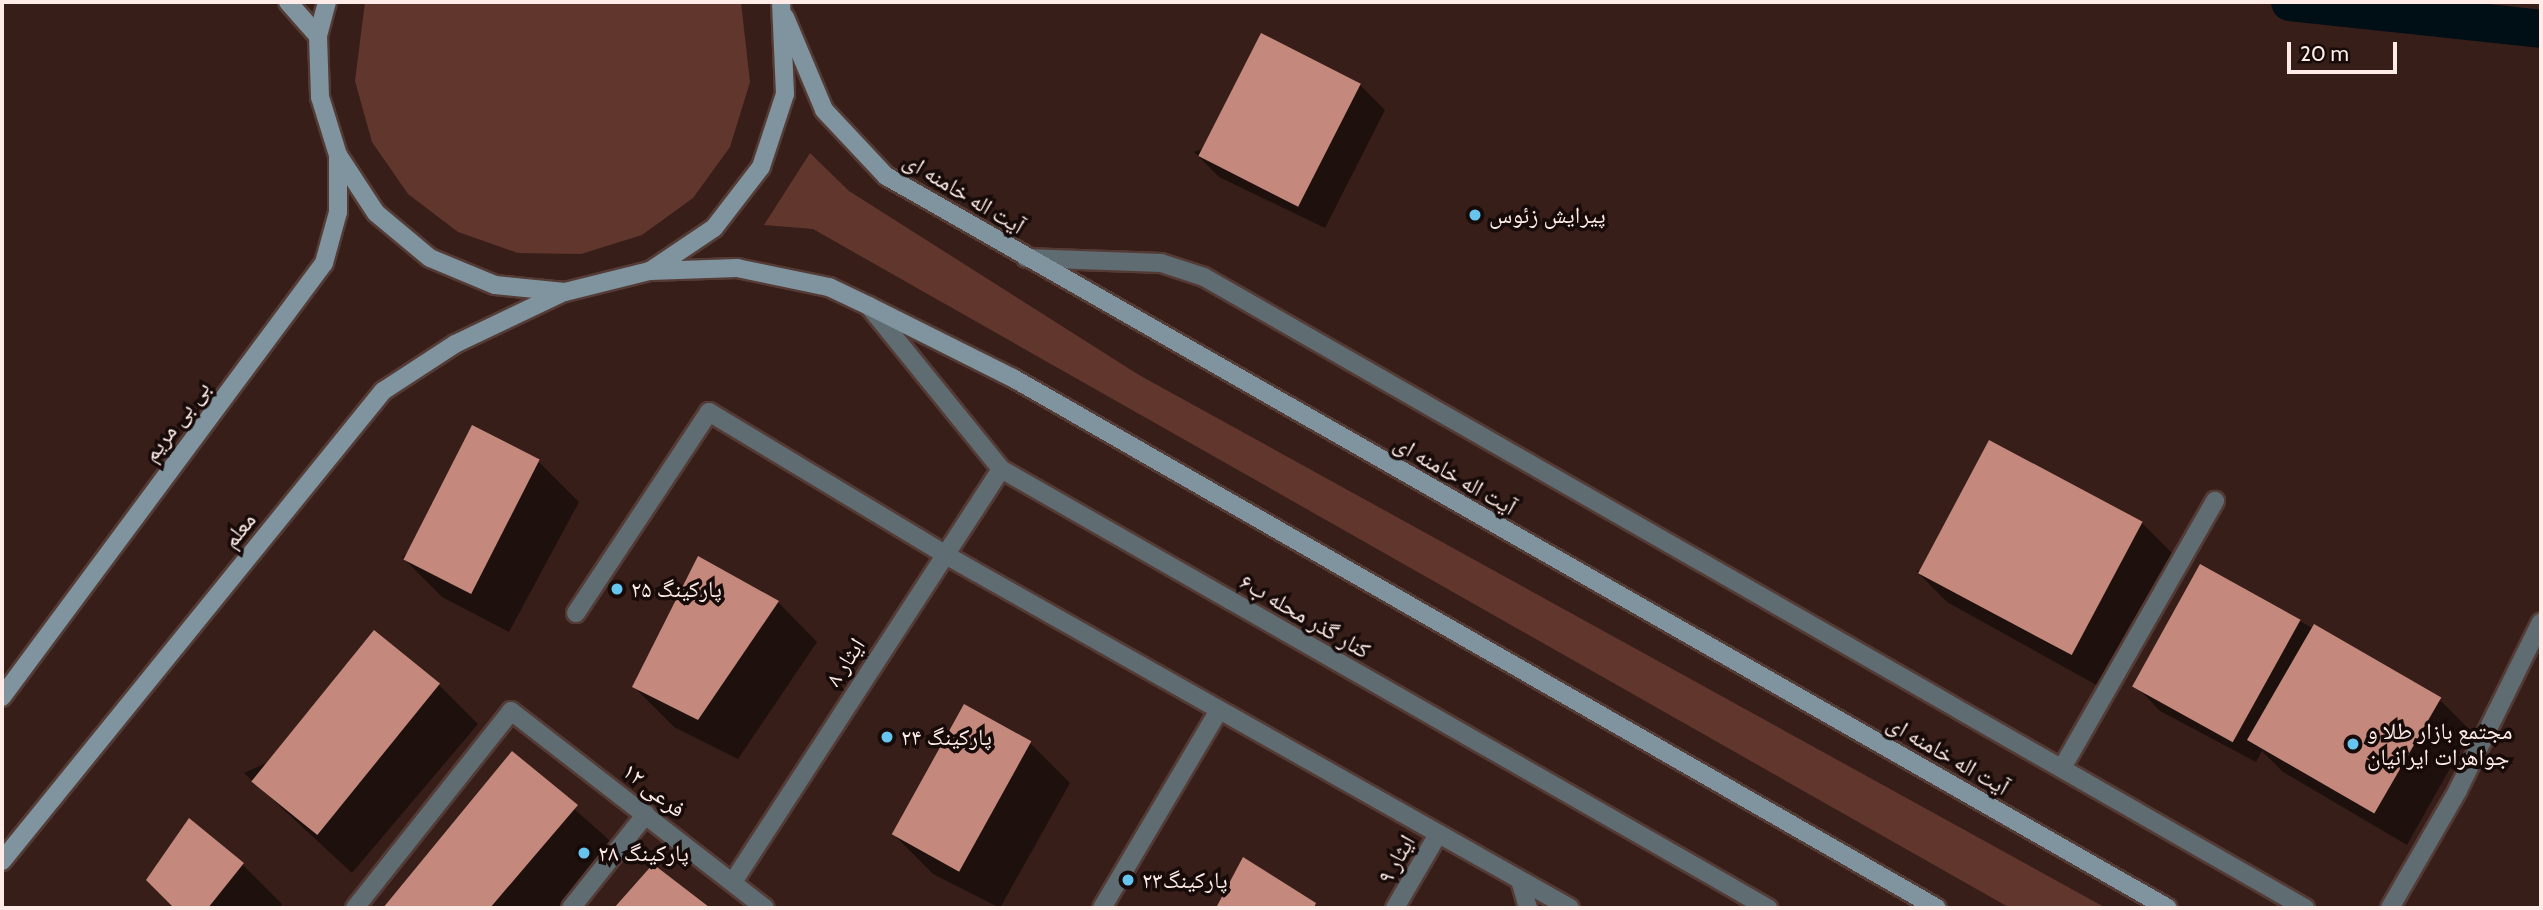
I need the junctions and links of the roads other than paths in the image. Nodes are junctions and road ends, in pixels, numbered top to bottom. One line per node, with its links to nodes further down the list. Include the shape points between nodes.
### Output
1 (288, 2): 4 (main road)
2 (327, 2): 4 (main road)
3 (783, 10): 6 (main road, آیت اله خامنه ای, via 824,110 886,176); 7 (main road, via 785,94 761,167 714,228)
4 (318, 36): 5 (main road, via 320,97)
5 (338, 155): 8 (main road, via 376,214 430,258 495,285); 15 (main road, بی بی مریم, via 338,212 324,263)
6 (1026, 258): 17 (street, via 1161,263 1204,277); 32 (main road, آیت اله خامنه ای)
7 (650, 271): 8 (main road); 9 (main road, via 737,268 829,287)
8 (565, 292): 20 (main road, معلم, via 456,344 383,391)
9 (869, 306): 10 (street, کنار گذر محله ب۶); 31 (main road, via 1013,378)
10 (1001, 470): 12 (street, ایثار ۸); 30 (street, کنار گذر محله ب۶)
11 (2215, 500): 17 (street)
12 (944, 554): 13 (street, via 709,412); 16 (street); 22 (street, ایثار ۸)
13 (576, 613)
14 (2541, 622): 34 (street, via 2458,790)
15 (2, 697)
16 (1219, 710): 19 (street); 26 (street)
17 (2062, 768): 33 (street)
18 (646, 814): 22 (street, فرعی ۱۲); 23 (street, فرعی ۱۲, via 511,711); 24 (street)
19 (1438, 834): 21 (street); 27 (street, ایثار ۹)
20 (2, 861)
21 (1520, 880): 28 (street); 29 (street)
22 (733, 882): 25 (street, فرعی ۱۲)
23 (355, 908)
24 (571, 908)
25 (765, 908)
26 (1102, 908)
27 (1395, 908)
28 (1528, 908)
29 (1570, 908)
30 (1768, 908)
31 (1937, 908)
32 (2168, 908)
33 (2305, 908)
34 (2390, 908)

